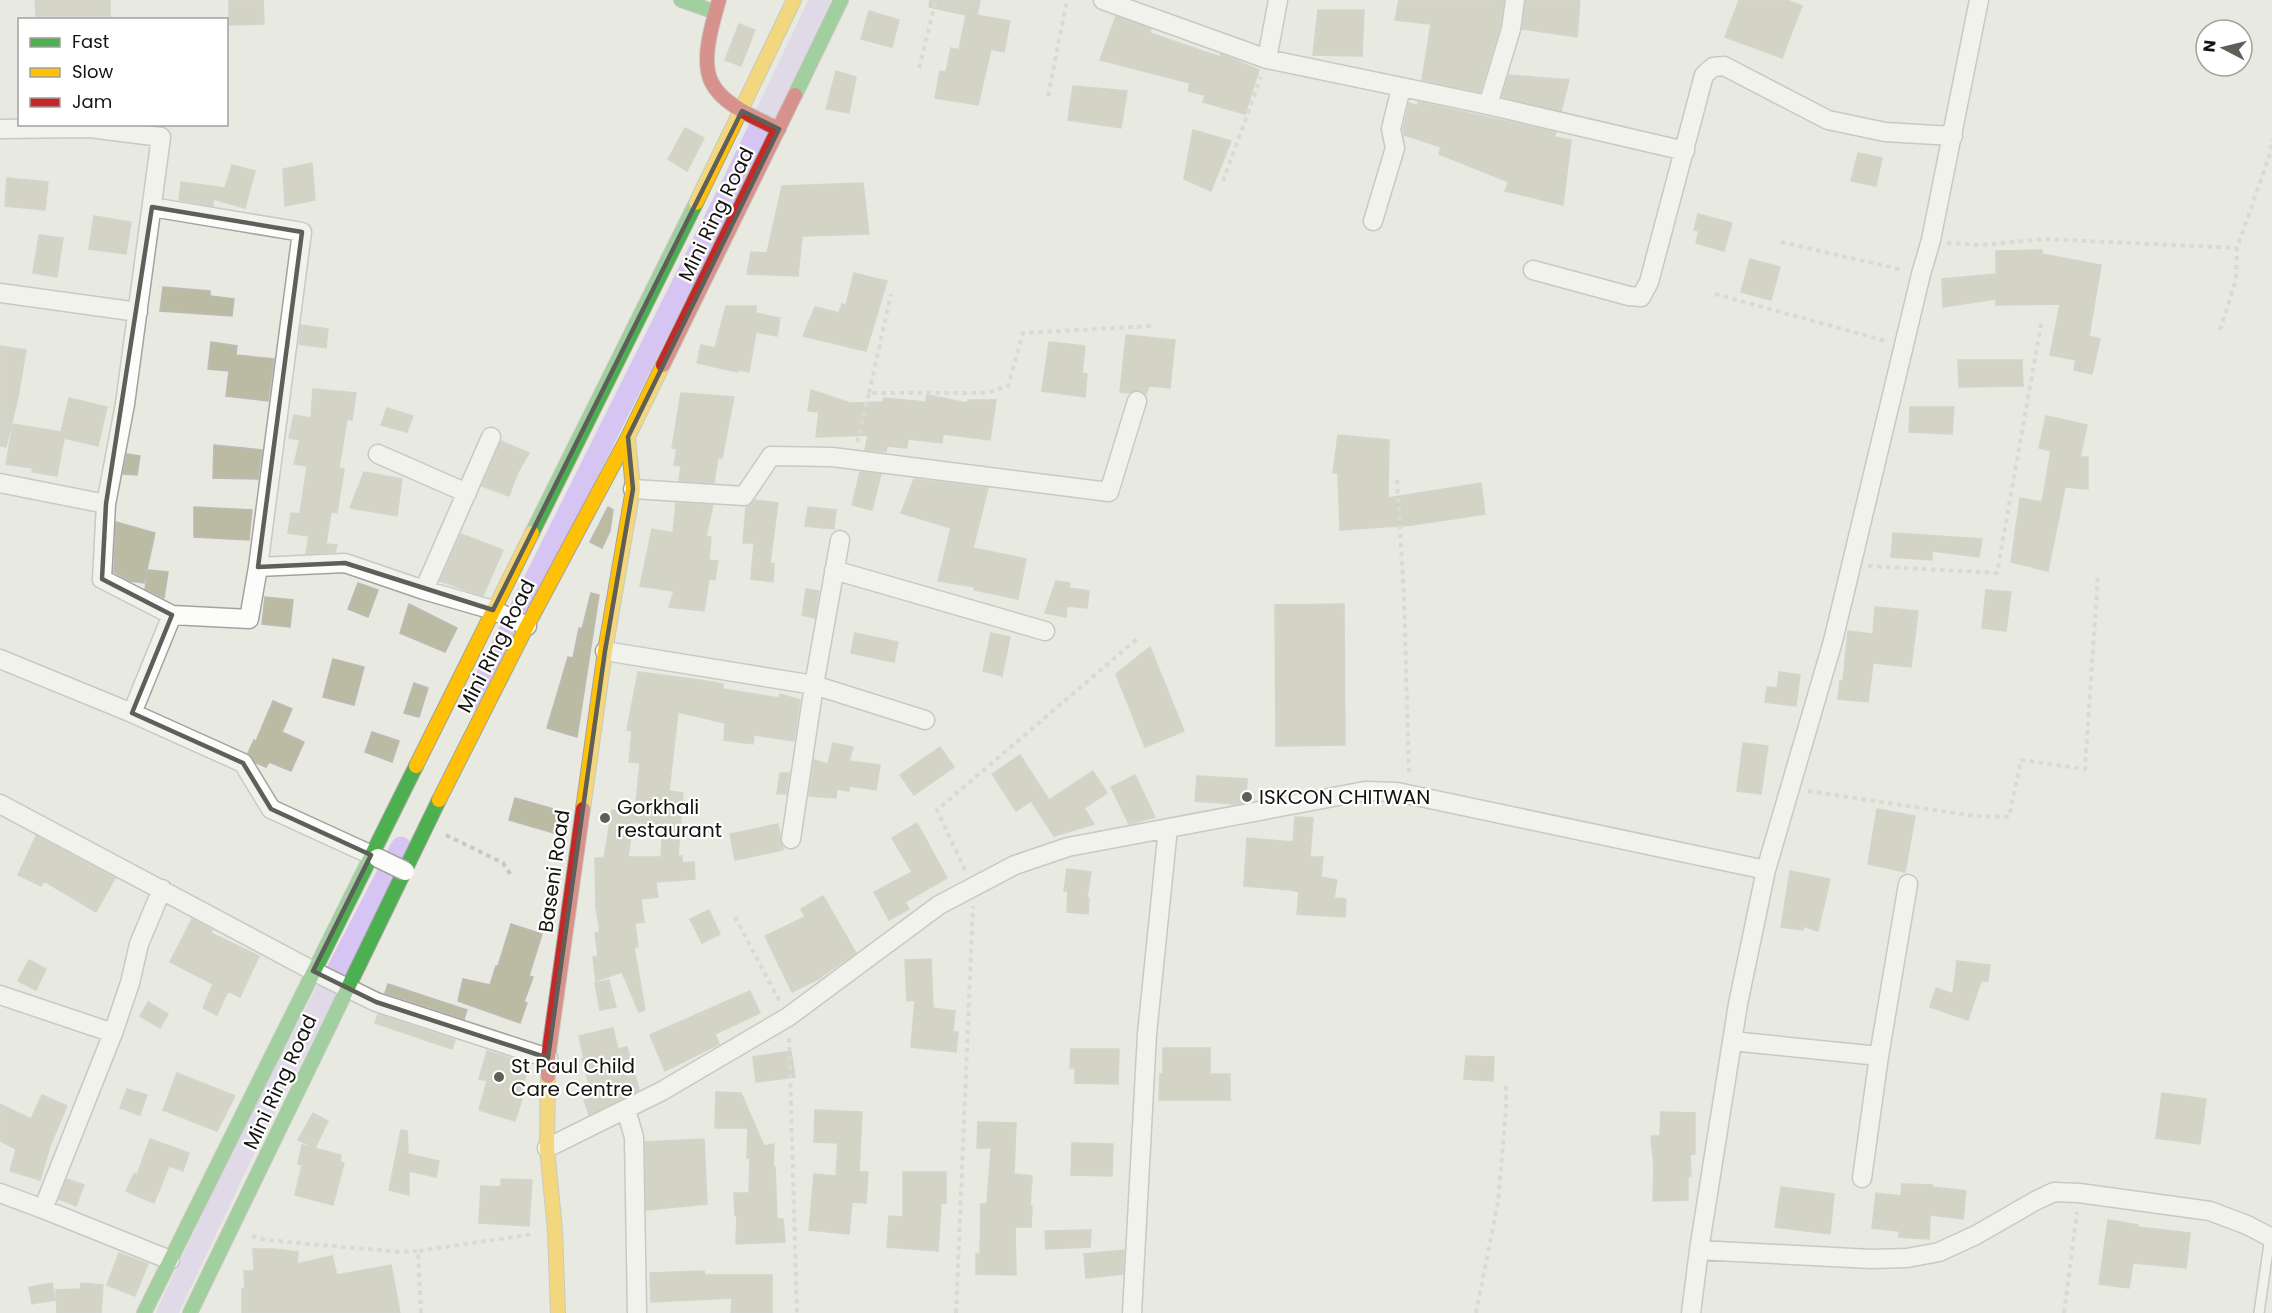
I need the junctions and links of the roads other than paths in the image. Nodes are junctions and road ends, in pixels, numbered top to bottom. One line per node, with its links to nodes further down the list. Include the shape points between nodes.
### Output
1 (681, 0): 8 (street)
2 (794, 0): 12 (street)
3 (841, 0): 14 (street, Mini Ring Road)
4 (1103, 0): 9 (street)
5 (1278, 0): 9 (street)
6 (1515, 0): 11 (street, via 1511,29)
7 (1979, 0): 15 (street)
8 (717, 6): 12 (street, via 706,57 709,78 718,94)
9 (1267, 59): 10 (street)
10 (1401, 88): 11 (street); 18 (street, via 1391,129 1395,148)
11 (1488, 105): 16 (street)
12 (748, 114): 14 (street); 34 (street)
13 (0, 129): 17 (street, via 90,128 161,137)
14 (779, 129): 24 (street, Mini Ring Road)
15 (1953, 136): 16 (street, via 1885,132 1828,120 1724,66 1713,67 1704,75); 47 (street, via 1852,565)
16 (1685, 151): 19 (street, via 1649,282 1641,297)
17 (152, 207): 21 (street); 31 (street, via 302,232)
18 (1373, 221)
19 (1533, 270)
20 (0, 293): 21 (street)
21 (138, 312): 29 (street)
22 (1137, 401): 27 (street, via 1108,492 832,457 771,456 744,496)
23 (491, 437): 28 (street)
24 (628, 437): 27 (street, Baseni Road); 36 (street, Mini Ring Road)
25 (378, 454): 28 (street)
26 (0, 483): 29 (street)
27 (633, 489): 38 (street, Baseni Road)
28 (467, 493): 33 (street)
29 (106, 504): 35 (street, via 102,579)
30 (840, 540): 32 (street)
31 (258, 567): 33 (street, via 345,563); 35 (street, via 249,619)
32 (834, 570): 37 (street); 40 (street)
33 (424, 590): 34 (street)
34 (498, 612): 36 (street); 46 (street)
35 (172, 615): 41 (street)
36 (528, 626): 48 (street, Mini Ring Road)
37 (1045, 631)
38 (605, 651): 40 (street); 57 (street, Baseni Road)
39 (0, 659): 41 (street)
40 (814, 685): 42 (street); 45 (street)
41 (132, 713): 46 (street, via 243,763 271,809)
42 (925, 720)
43 (0, 804): 50 (street)
44 (1168, 828): 47 (street, via 1365,791 1397,792); 58 (street, via 1068,847 1015,865 939,905 788,1017); 70 (street, via 1147,1034)
45 (791, 839)
46 (374, 856): 48 (street, bridge); 51 (street)
47 (1766, 870): 55 (street)
48 (404, 872): 52 (street, Mini Ring Road)
49 (1908, 884): 56 (street)
50 (162, 889): 51 (street); 54 (street, via 139,944)
51 (316, 973): 52 (street); 65 (street)
52 (344, 987): 57 (street, via 376,1002); 67 (street, Mini Ring Road)
53 (0, 995): 54 (street)
54 (113, 1033): 62 (street)
55 (1732, 1041): 56 (street); 64 (street)
56 (1879, 1056): 60 (street)
57 (548, 1058): 59 (street, Baseni Road)
58 (626, 1110): 59 (street); 69 (street, via 634,1137)
59 (547, 1148): 68 (street, Baseni Road)
60 (1862, 1178)
61 (0, 1193): 62 (street)
62 (43, 1209): 65 (street)
63 (2271, 1238): 64 (street, via 2210,1211 2054,1192 1939,1252 1907,1258); 72 (lane)
64 (1699, 1250): 71 (street)
65 (170, 1260): 66 (street)
66 (144, 1313)
67 (190, 1313)
68 (558, 1313)
69 (637, 1313)
70 (1132, 1313)
71 (1691, 1313)
72 (2259, 1313)

